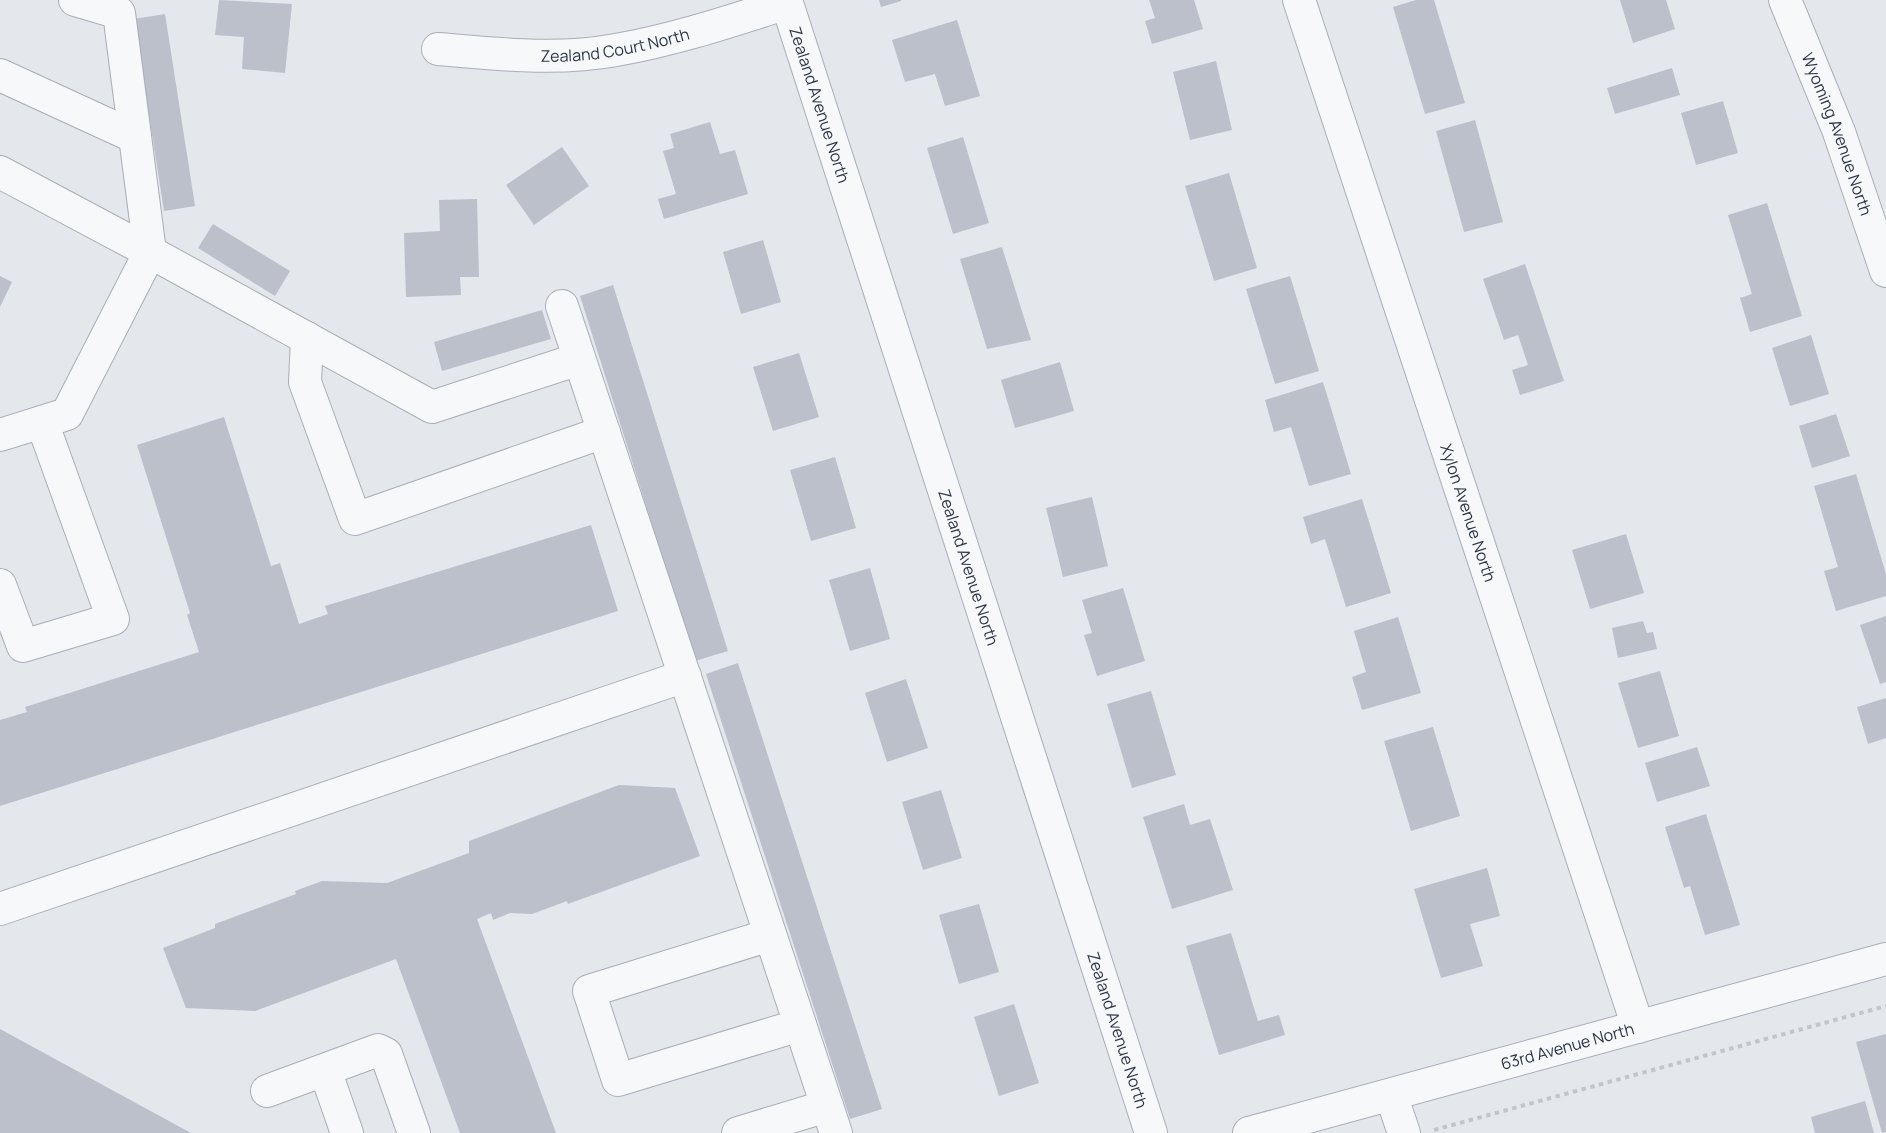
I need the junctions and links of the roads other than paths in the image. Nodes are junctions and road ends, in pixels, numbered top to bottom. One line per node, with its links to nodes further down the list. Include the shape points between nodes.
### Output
1 (75, 0): 7 (street, via 119,13)
2 (1299, 0): 23 (street, Xylon Avenue North)
3 (1785, 0): 10 (street, Wyoming Avenue North, via 1839,132)
4 (787, 2): 5 (street, Zealand Court North, via 689,33 614,51 537,57); 31 (street, Zealand Avenue North)
5 (438, 50)
6 (0, 75): 7 (street)
7 (135, 137): 9 (street)
8 (0, 172): 9 (street)
9 (150, 252): 12 (street); 14 (street, via 67,414)
10 (1886, 271)
11 (562, 306): 13 (street)
12 (308, 338): 13 (street, via 432,407); 15 (street, via 305,382 355,519)
13 (579, 359): 15 (street)
14 (42, 422): 16 (street); 17 (street, via 113,619 23,646)
15 (604, 432): 18 (street)
16 (0, 435)
17 (0, 585)
18 (685, 676): 19 (street); 20 (street)
19 (0, 909)
20 (770, 935): 22 (street); 22 (street, via 589,991 618,1080)
21 (1886, 959): 23 (street, 63rd Avenue North)
22 (800, 1025): 27 (street)
23 (1638, 1027): 26 (street, 63rd Avenue North)
24 (325, 1070): 25 (street); 28 (street); 29 (street, via 378,1050 386,1054)
25 (267, 1091)
26 (1390, 1095): 32 (street, 63rd Avenue North); 33 (street)
27 (832, 1120): 30 (street)
28 (347, 1133)
29 (414, 1133)
30 (738, 1133)
31 (1151, 1133)
32 (1249, 1133)
33 (1404, 1133)

